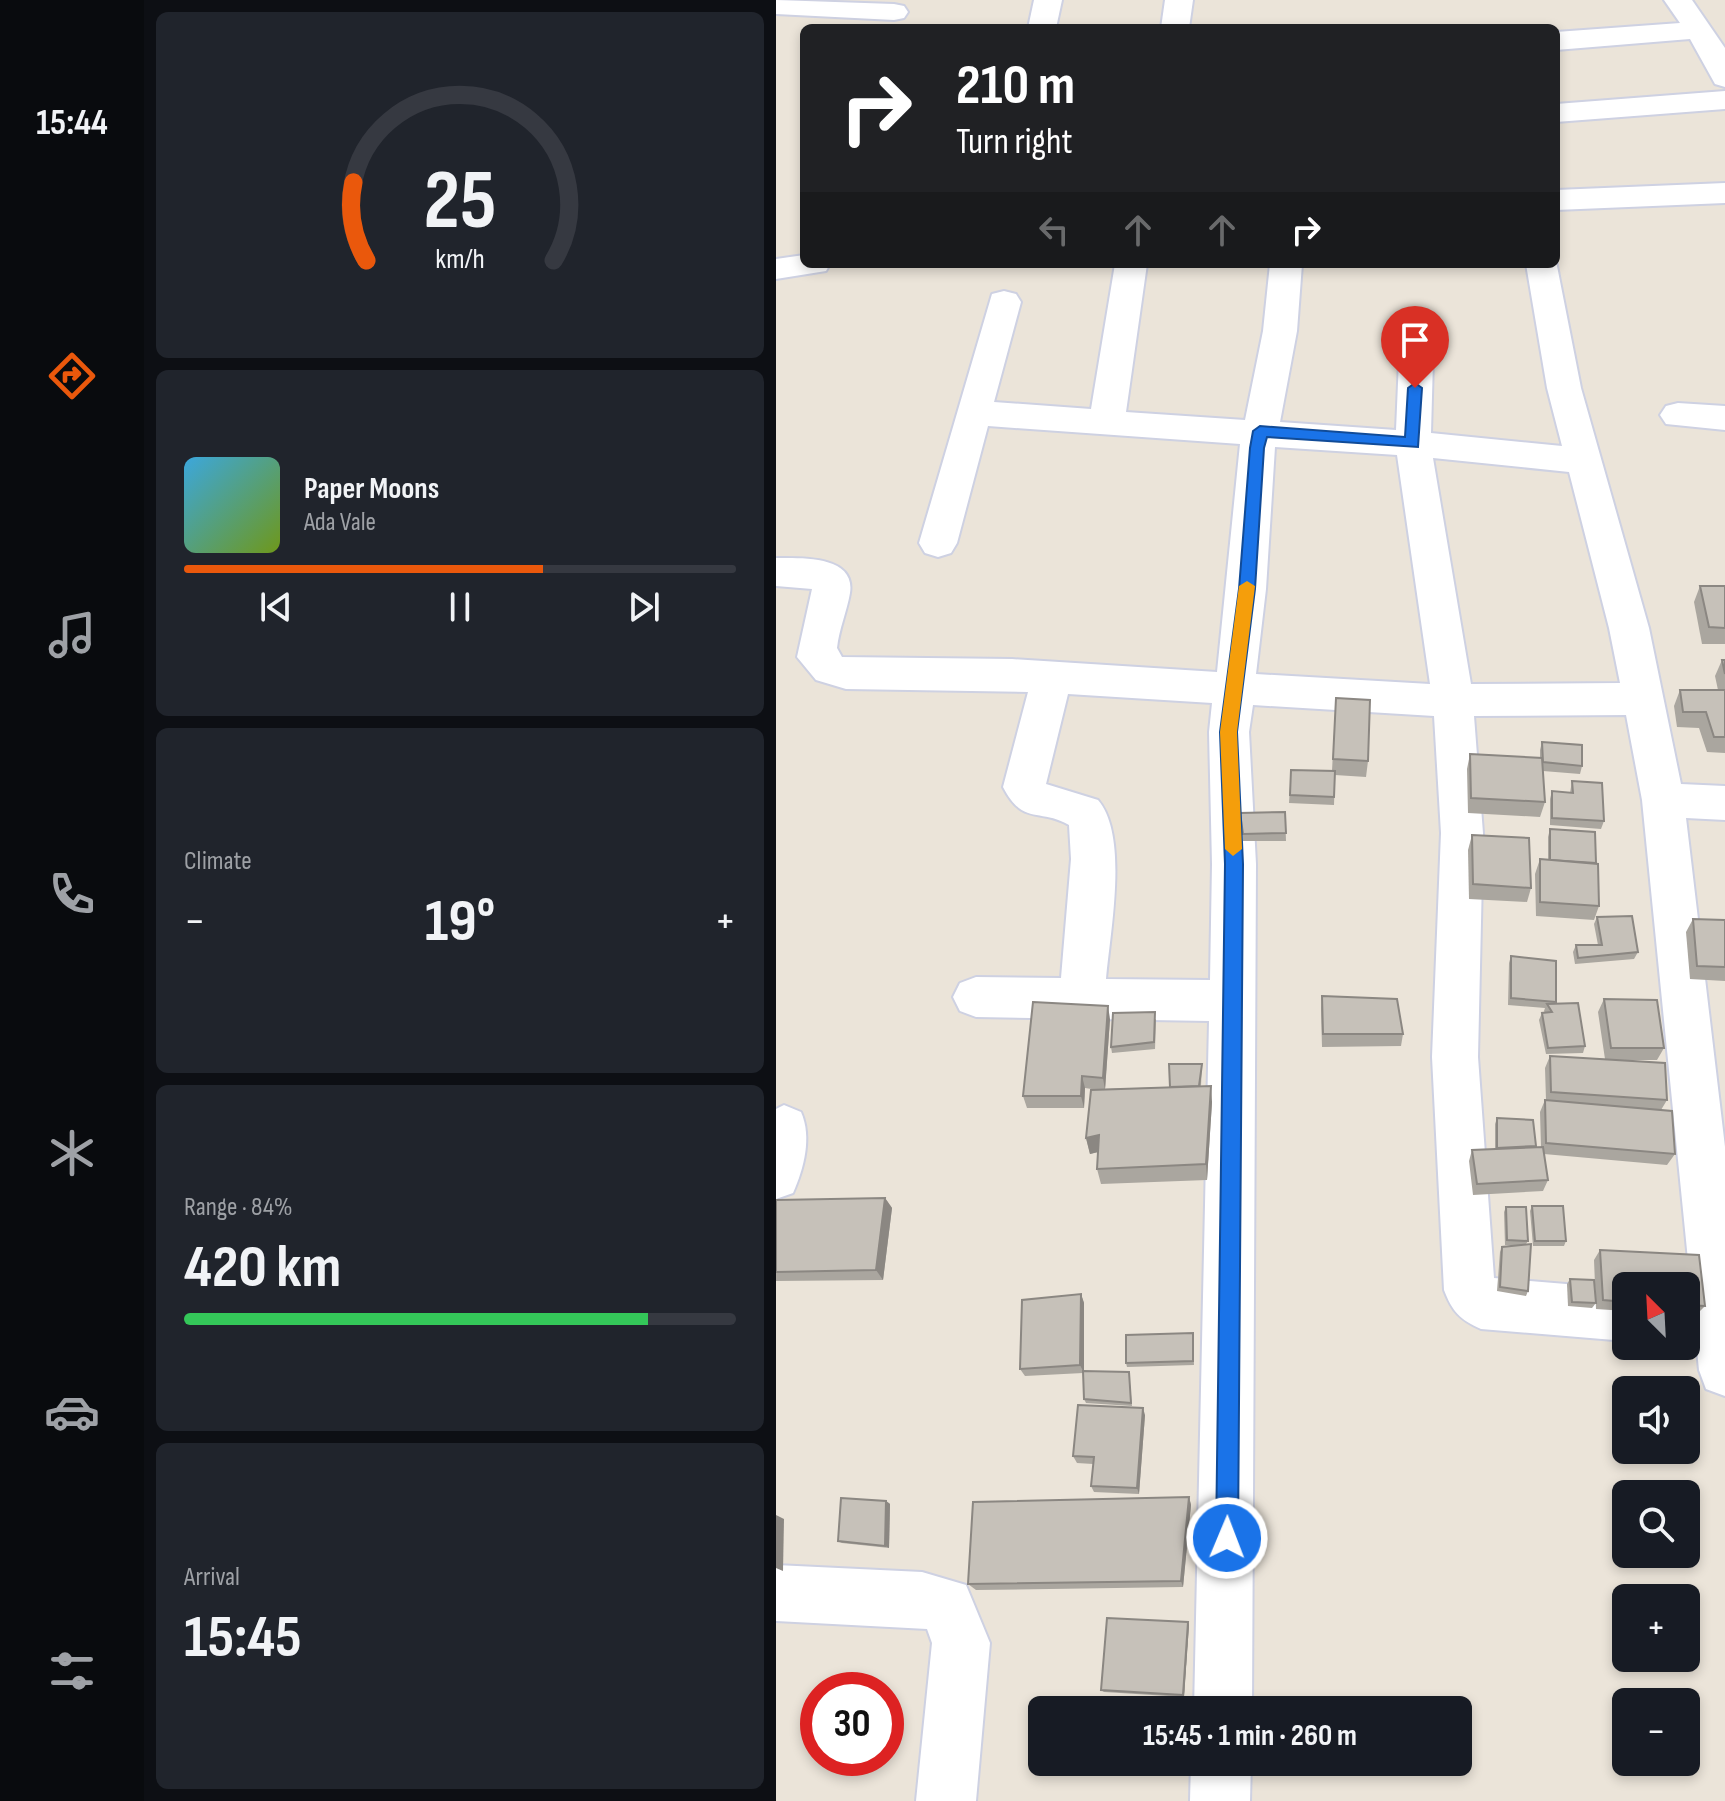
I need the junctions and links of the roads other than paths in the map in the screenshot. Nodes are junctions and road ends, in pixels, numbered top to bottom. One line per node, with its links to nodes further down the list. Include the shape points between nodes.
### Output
1 (1048, 0): 6 (street)
2 (1179, 0): 7 (street)
3 (1678, 0): 8 (street)
4 (776, 6): 5 (street)
5 (893, 13)
6 (1043, 24)
7 (1176, 24)
8 (1699, 30): 9 (street); 10 (street)
9 (1560, 41)
10 (1725, 78)
11 (1725, 100): 12 (street)
12 (1560, 113)
13 (1725, 193): 14 (street)
14 (1560, 200)
15 (800, 266): 19 (street)
16 (1130, 268): 25 (street)
17 (1286, 268): 26 (street, via 1280,331)
18 (1543, 268): 28 (street, via 1564,388)
19 (776, 269)
20 (1004, 302): 22 (street)
21 (1416, 360): 27 (street)
22 (973, 413): 25 (street); 29 (street)
23 (1678, 415): 24 (street)
24 (1725, 418)
25 (1107, 422): 26 (street)
26 (1260, 431): 27 (street); 32 (street)
27 (1413, 443): 28 (street); 34 (street)
28 (1584, 461): 33 (street)
29 (938, 543)
30 (776, 572): 31 (street, via 817,573 832,583 816,646 817,657 830,669)
31 (1052, 678): 32 (street); 38 (street, via 1024,787 1038,801 1073,804 1090,820 1093,859)
32 (1234, 691): 34 (street); 39 (street, via 1229,732)
33 (1643, 699): 34 (street); 35 (street)
34 (1453, 700): 43 (street, via 1462,833 1455,1057 1469,1290 1481,1303)
35 (1663, 800): 36 (street); 40 (street)
36 (1725, 803)
37 (976, 997): 38 (street)
38 (1082, 1001): 39 (street)
39 (1232, 1001): 46 (street)
40 (1710, 1082): 44 (street)
41 (784, 1128): 42 (street)
42 (776, 1176)
43 (1612, 1314)
44 (1710, 1338)
45 (776, 1593): 48 (street, via 946,1605 961,1643)
46 (1223, 1696)
47 (1221, 1776): 49 (street)
48 (946, 1801)
49 (1220, 1801)

